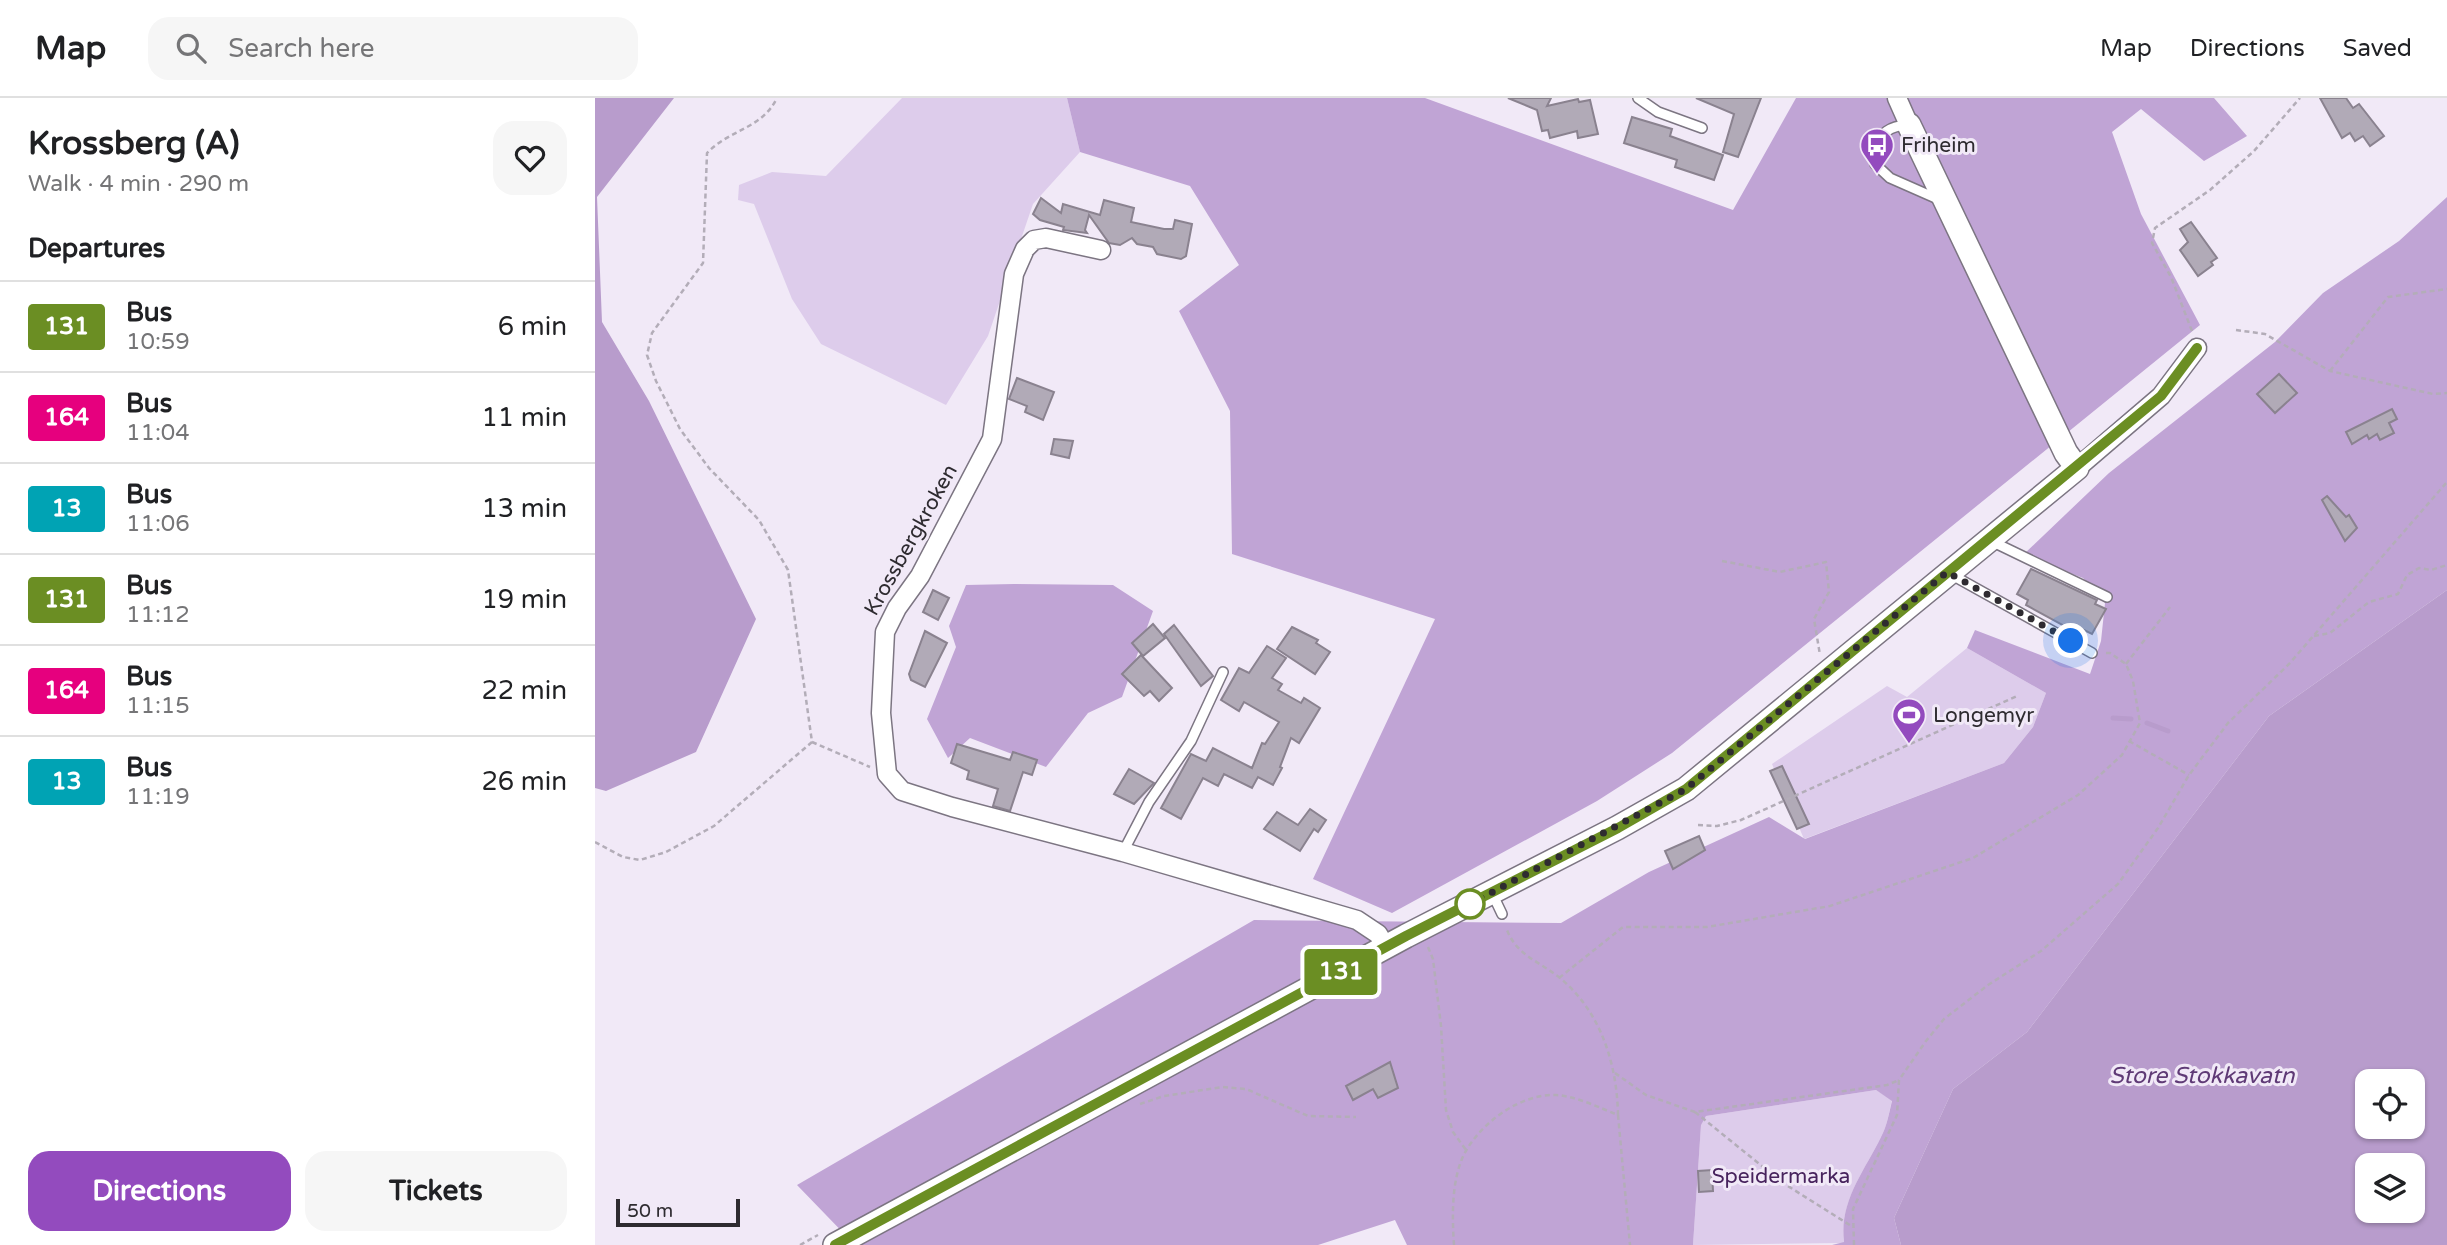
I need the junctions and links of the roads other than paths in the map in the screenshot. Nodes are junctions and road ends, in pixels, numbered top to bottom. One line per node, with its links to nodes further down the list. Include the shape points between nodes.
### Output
1 (1638, 98): 4 (lane, via 1658,113)
2 (1897, 98): 3 (street)
3 (1909, 125): 5 (street); 5 (lane, via 1893,126 1881,134 1873,148 1875,164 1890,178)
4 (1702, 128)
5 (1944, 202): 8 (street)
6 (1101, 250): 14 (street, Krossbergkroken, via 1046,238 1034,240 1019,261 992,439 885,632 881,713 887,774 902,791)
7 (2197, 348): 8 (street, via 2161,396)
8 (2077, 468): 9 (street)
9 (1989, 540): 10 (street); 11 (lane)
10 (1947, 572): 12 (lane); 15 (street, via 1827,657 1686,789)
11 (2107, 597)
12 (2092, 653)
13 (1223, 672): 14 (lane, via 1191,741 1149,802)
14 (1123, 852): 17 (street, via 1357,920 1378,934)
15 (1492, 892): 16 (lane); 17 (street)
16 (1502, 914)
17 (1386, 947): 18 (street, via 1111,1097)
18 (829, 1239)

